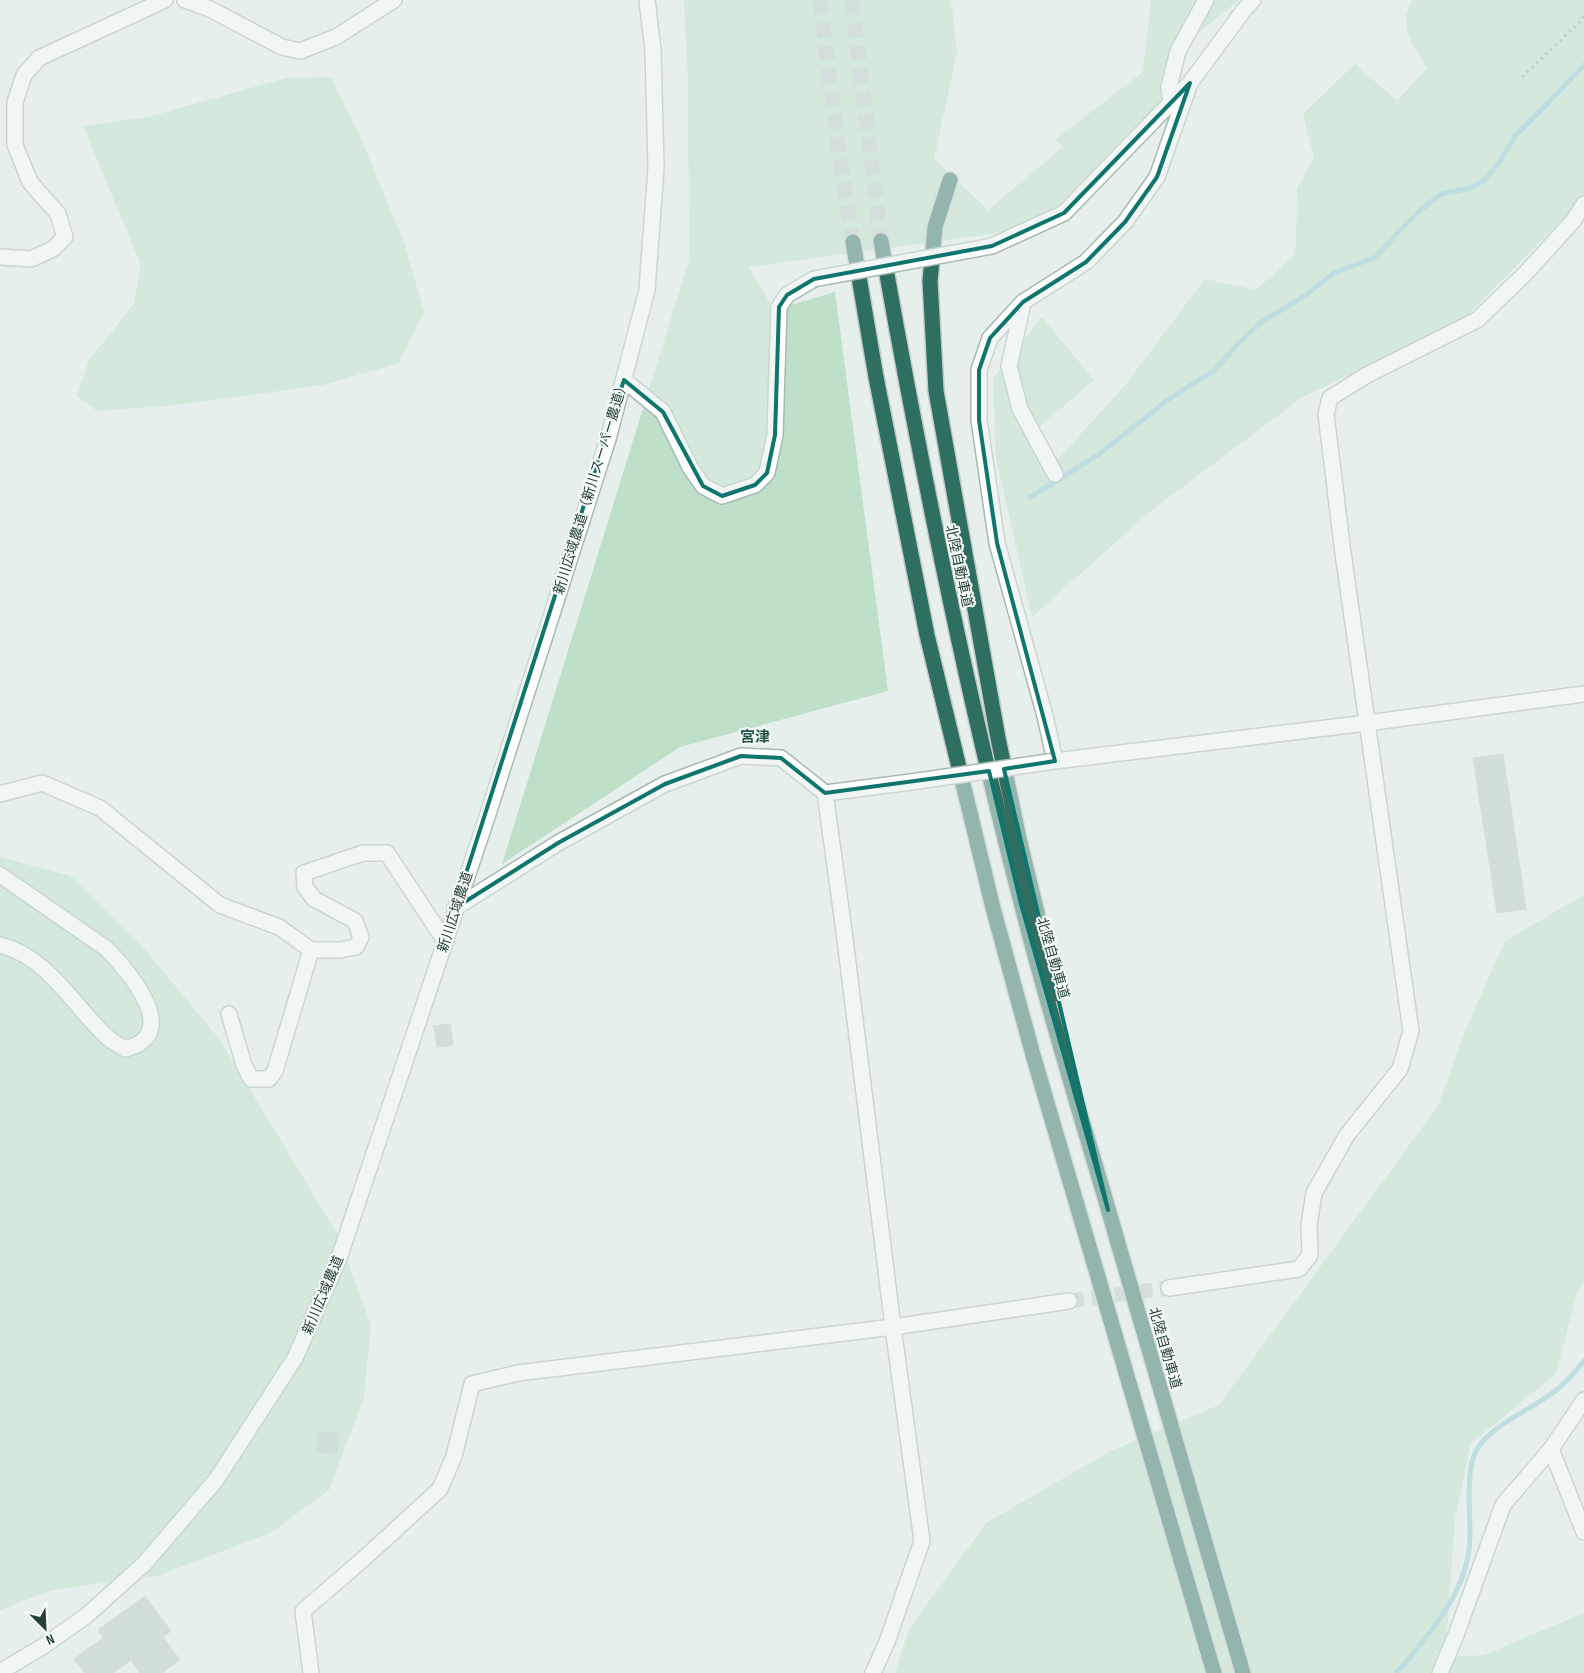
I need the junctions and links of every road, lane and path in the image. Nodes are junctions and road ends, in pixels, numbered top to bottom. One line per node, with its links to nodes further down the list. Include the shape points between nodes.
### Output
1 (165, 0): 15 (street, via 39,58 24,75 15,102 15,145 30,182 58,214 65,237 53,249 32,259)
2 (185, 0): 3 (street, via 210,9 282,47 300,51 336,37)
3 (394, 0)
4 (647, 0): 17 (street, 新川広域農道（新川スーパー農道）, via 653,50 656,168 647,290)
5 (1206, 0): 10 (street, via 1178,51 1169,87)
6 (1253, 0): 9 (street)
7 (1584, 15): 8 (path)
8 (1522, 77)
9 (1190, 83): 10 (street); 16 (street, via 1157,177 1125,222 1086,262)
10 (1171, 103): 17 (street, bridge, via 1064,213 992,246 814,279 787,295 779,307 775,435 766,473 755,485 722,496 703,486 690,468 664,412)
11 (950, 180): 31 (highway, via 935,227 930,281 936,391 998,738 1022,852)
12 (1584, 204): 20 (street, via 1573,221 1525,274 1477,320 1367,375 1330,398 1326,414)
13 (881, 241): 31 (highway, 北陸自動車道, via 929,504 982,746 1021,904)
14 (853, 242): 41 (highway, via 927,635 993,908)
15 (0, 257)
16 (1024, 302): 18 (street, via 1009,366 1020,408); 21 (street, via 990,338 979,370 979,420 997,543)
17 (624, 380): 24 (street, 新川広域農道（新川スーパー農道）)
18 (1054, 474)
19 (1584, 694): 20 (street)
20 (1367, 723): 21 (street); 32 (street, via 1411,1031 1400,1069 1347,1135 1314,1193 1309,1225 1310,1255 1299,1269)
21 (1055, 761): 22 (street, bridge)
22 (825, 793): 26 (street, via 781,758 741,756 665,784 558,843); 34 (street)
23 (0, 794): 29 (street, via 42,783 100,808 220,905 279,927)
24 (487, 817): 26 (street, 新川広域農道)
25 (0, 874): 28 (street, via 107,949 142,992 151,1012 150,1030 141,1042 125,1049 106,1037 43,968 30,958)
26 (455, 908): 27 (street, 新川広域農道)
27 (445, 941): 29 (street, via 387,853 363,853 304,873 306,887 314,899 355,921 361,936 356,947); 38 (street, 新川広域農道, via 338,1261 295,1358 216,1480 144,1564 86,1616)
28 (0, 945)
29 (311, 950): 30 (street, via 275,1071 269,1079 251,1079)
30 (229, 1014)
31 (1108, 1210): 42 (highway, 北陸自動車道)
32 (1169, 1288)
33 (1069, 1301): 34 (street)
34 (893, 1327): 39 (street, via 518,1373 472,1384 454,1456 440,1489 303,1611); 40 (street, via 922,1541)
35 (1584, 1400): 36 (street)
36 (1551, 1449): 37 (street); 43 (street, via 1503,1504)
37 (1584, 1532)
38 (0, 1672)
39 (311, 1673)
40 (873, 1673)
41 (1214, 1673)
42 (1243, 1673)
43 (1440, 1673)

